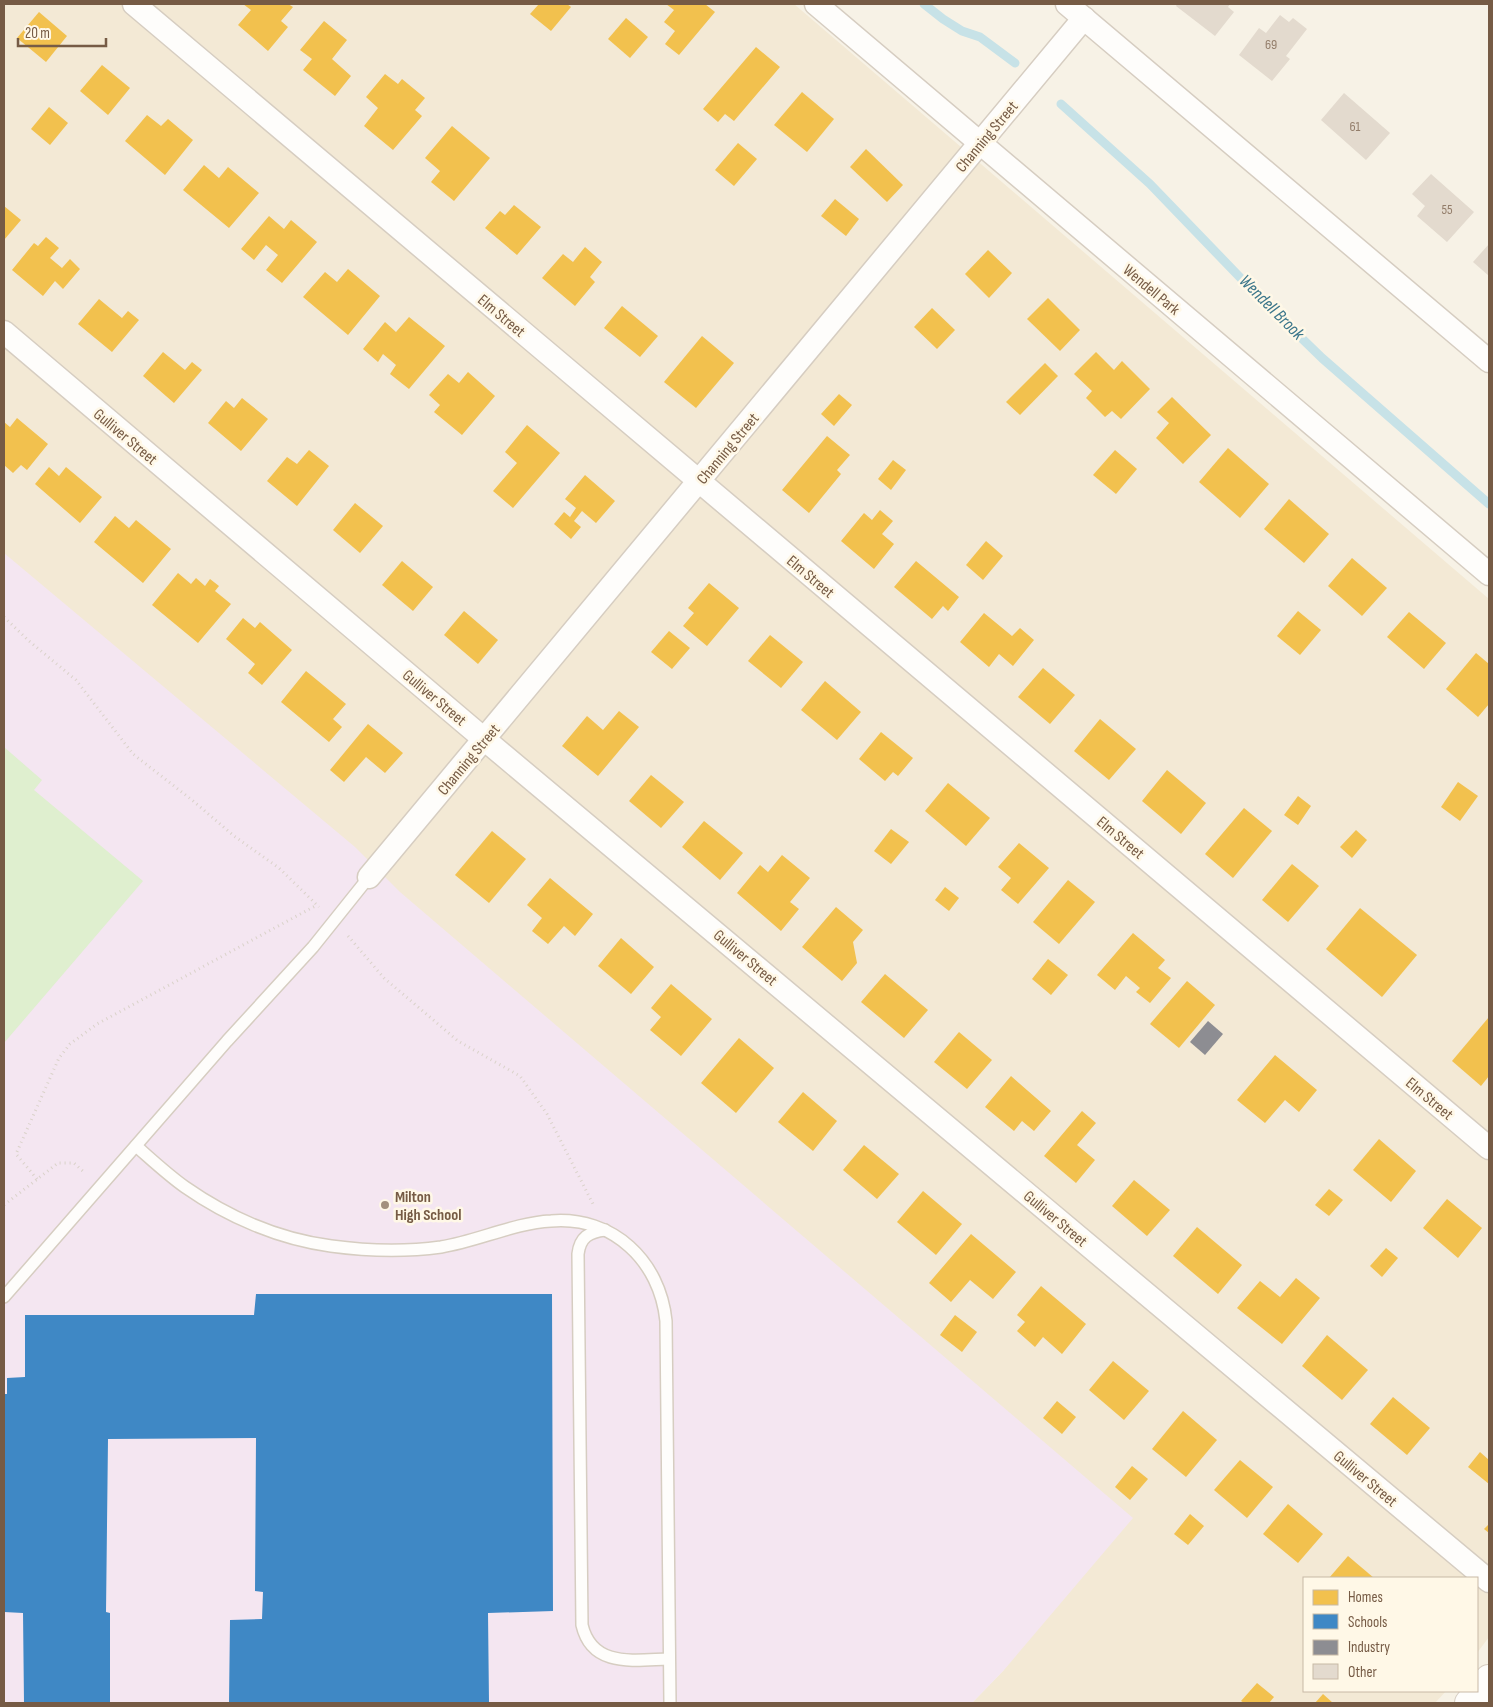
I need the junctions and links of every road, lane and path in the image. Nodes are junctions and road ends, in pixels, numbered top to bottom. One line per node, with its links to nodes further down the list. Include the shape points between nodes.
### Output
1 (134, 4): 7 (street, Elm Street)
2 (816, 4): 4 (street, Wendell Park)
3 (1076, 11): 4 (street, Channing Street); 6 (street)
4 (980, 143): 7 (street, Channing Street); 8 (street, Wendell Park)
5 (4, 332): 10 (street, Gulliver Street)
6 (1489, 361)
7 (699, 481): 10 (street, Channing Street); 15 (street, Elm Street)
8 (1489, 574)
9 (4, 616): 12 (path, via 76,680 133,754 279,868)
10 (484, 738): 11 (street, Channing Street); 22 (street, Gulliver Street)
11 (369, 877): 13 (lane)
12 (318, 905): 13 (path); 16 (path, via 97,1024 70,1044 59,1058 16,1154)
13 (335, 920): 14 (lane); 19 (path, via 384,978 458,1041 520,1076 547,1114)
14 (136, 1146): 17 (lane); 20 (lane, via 184,1186 229,1214 265,1229 330,1246 418,1250 465,1242 551,1220 580,1222)
15 (1489, 1148)
16 (37, 1179): 17 (path, via 58,1163 74,1163); 18 (path)
17 (100, 1187): 21 (lane)
18 (4, 1205)
19 (597, 1211)
20 (606, 1230): 23 (lane, via 648,1265 665,1310); 23 (lane, via 589,1234 579,1245 578,1254 582,1625 594,1649 610,1658)
21 (4, 1297)
22 (1489, 1581)
23 (668, 1659): 24 (lane)
24 (670, 1703)

